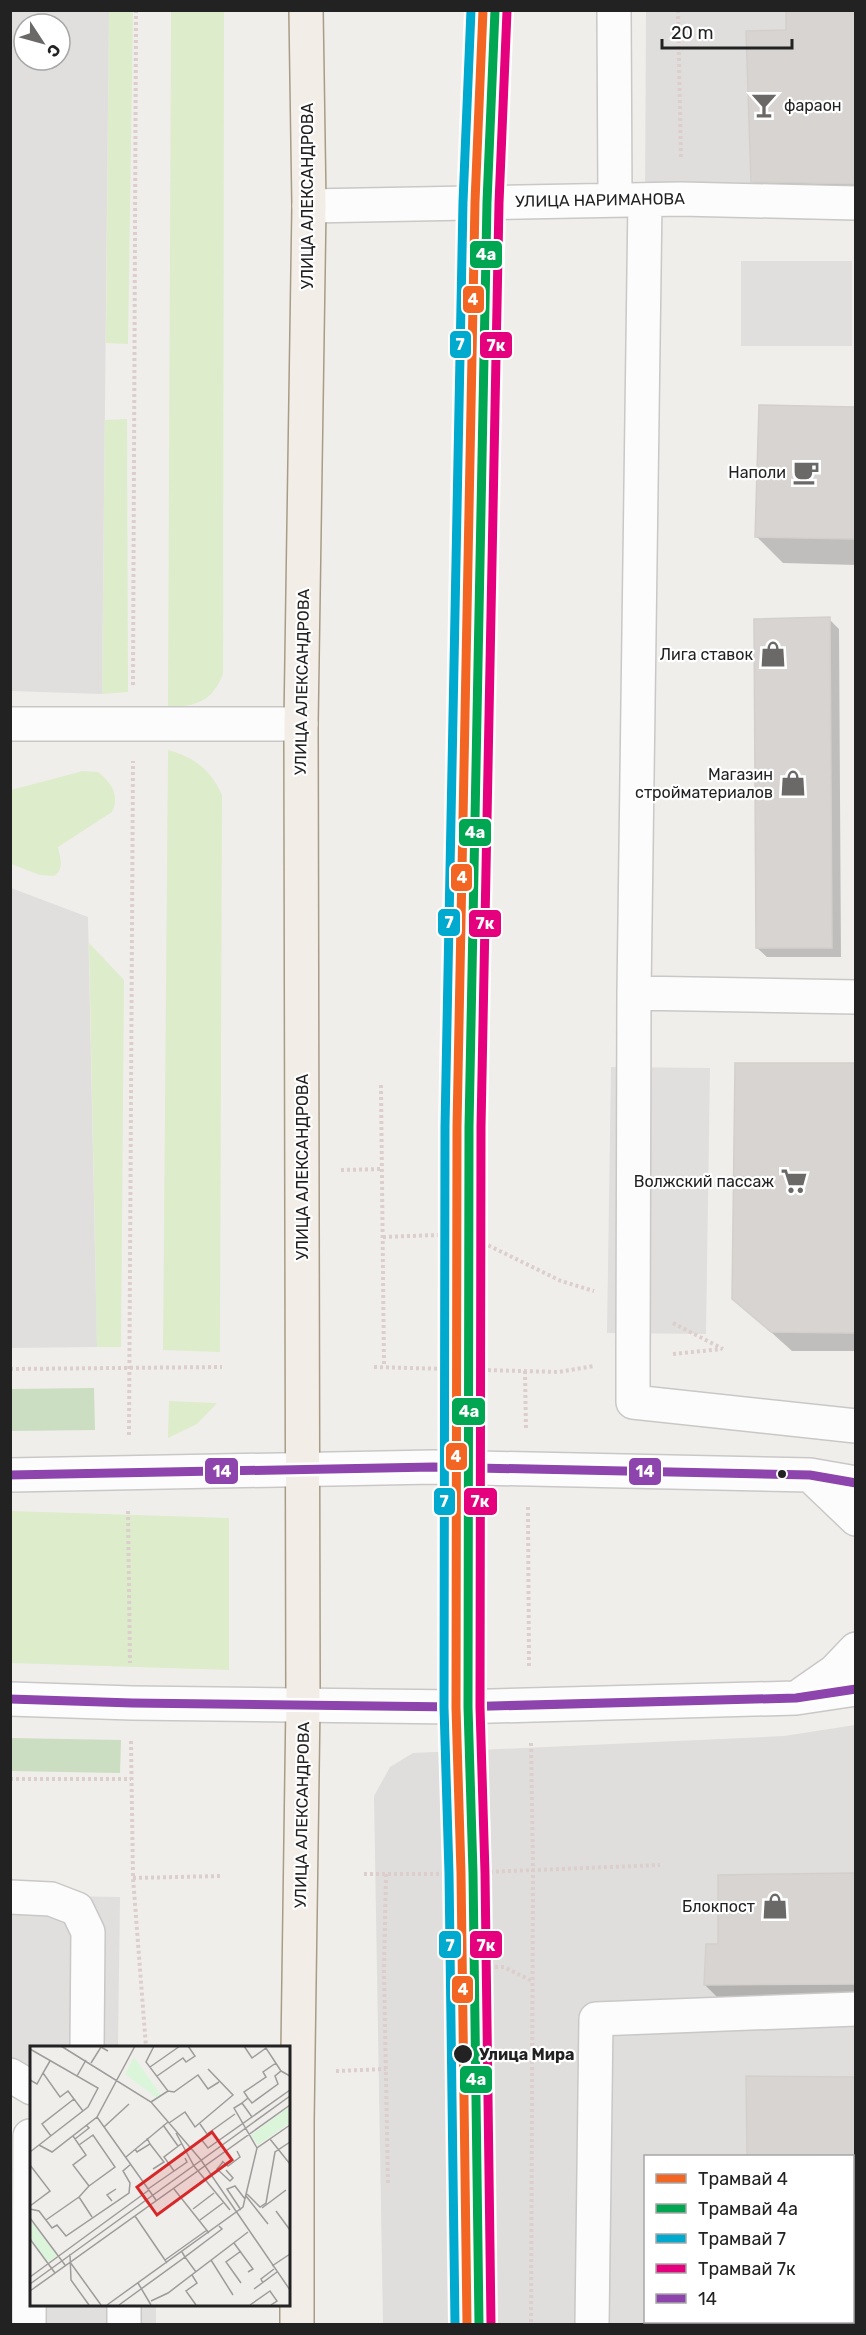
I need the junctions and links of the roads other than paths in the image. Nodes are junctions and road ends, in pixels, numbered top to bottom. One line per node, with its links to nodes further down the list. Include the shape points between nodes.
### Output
1 (306, 10): 5 (main road, УЛИЦА АЛЕКСАНДРОВА)
2 (614, 10): 3 (street)
3 (630, 200): 4 (street, УЛИЦА НАРИМАНОВА); 5 (street, УЛИЦА НАРИМАНОВА); 8 (street)
4 (855, 203)
5 (309, 206): 7 (main road, УЛИЦА АЛЕКСАНДРОВА)
6 (10, 724): 7 (street)
7 (301, 724): 11 (main road, УЛИЦА АЛЕКСАНДРОВА)
8 (634, 993): 9 (street); 10 (street, via 633,1402)
9 (855, 997)
10 (855, 1426)
11 (302, 1470): 12 (street); 13 (street, via 433,1467); 20 (main road, УЛИЦА АЛЕКСАНДРОВА)
12 (10, 1474)
13 (810, 1475): 14 (street); 15 (street)
14 (855, 1483)
15 (855, 1519)
16 (855, 1649): 18 (street, via 835,1671)
17 (855, 1689): 18 (street)
18 (796, 1698): 20 (street, via 456,1707)
19 (10, 1699): 20 (street)
20 (303, 1703): 26 (main road, УЛИЦА АЛЕКСАНДРОВА, via 298,2073)
21 (10, 1898): 23 (street, via 51,1899 77,1910 87,1932)
22 (855, 2008): 32 (street, via 596,2019)
23 (87, 2046)
24 (10, 2075): 25 (street)
25 (30, 2087)
26 (292, 2122): 31 (main road, УЛИЦА АЛЕКСАНДРОВА)
27 (24, 2138): 29 (street)
28 (124, 2305): 30 (street)
29 (29, 2325)
30 (124, 2325)
31 (297, 2325)
32 (592, 2325)

